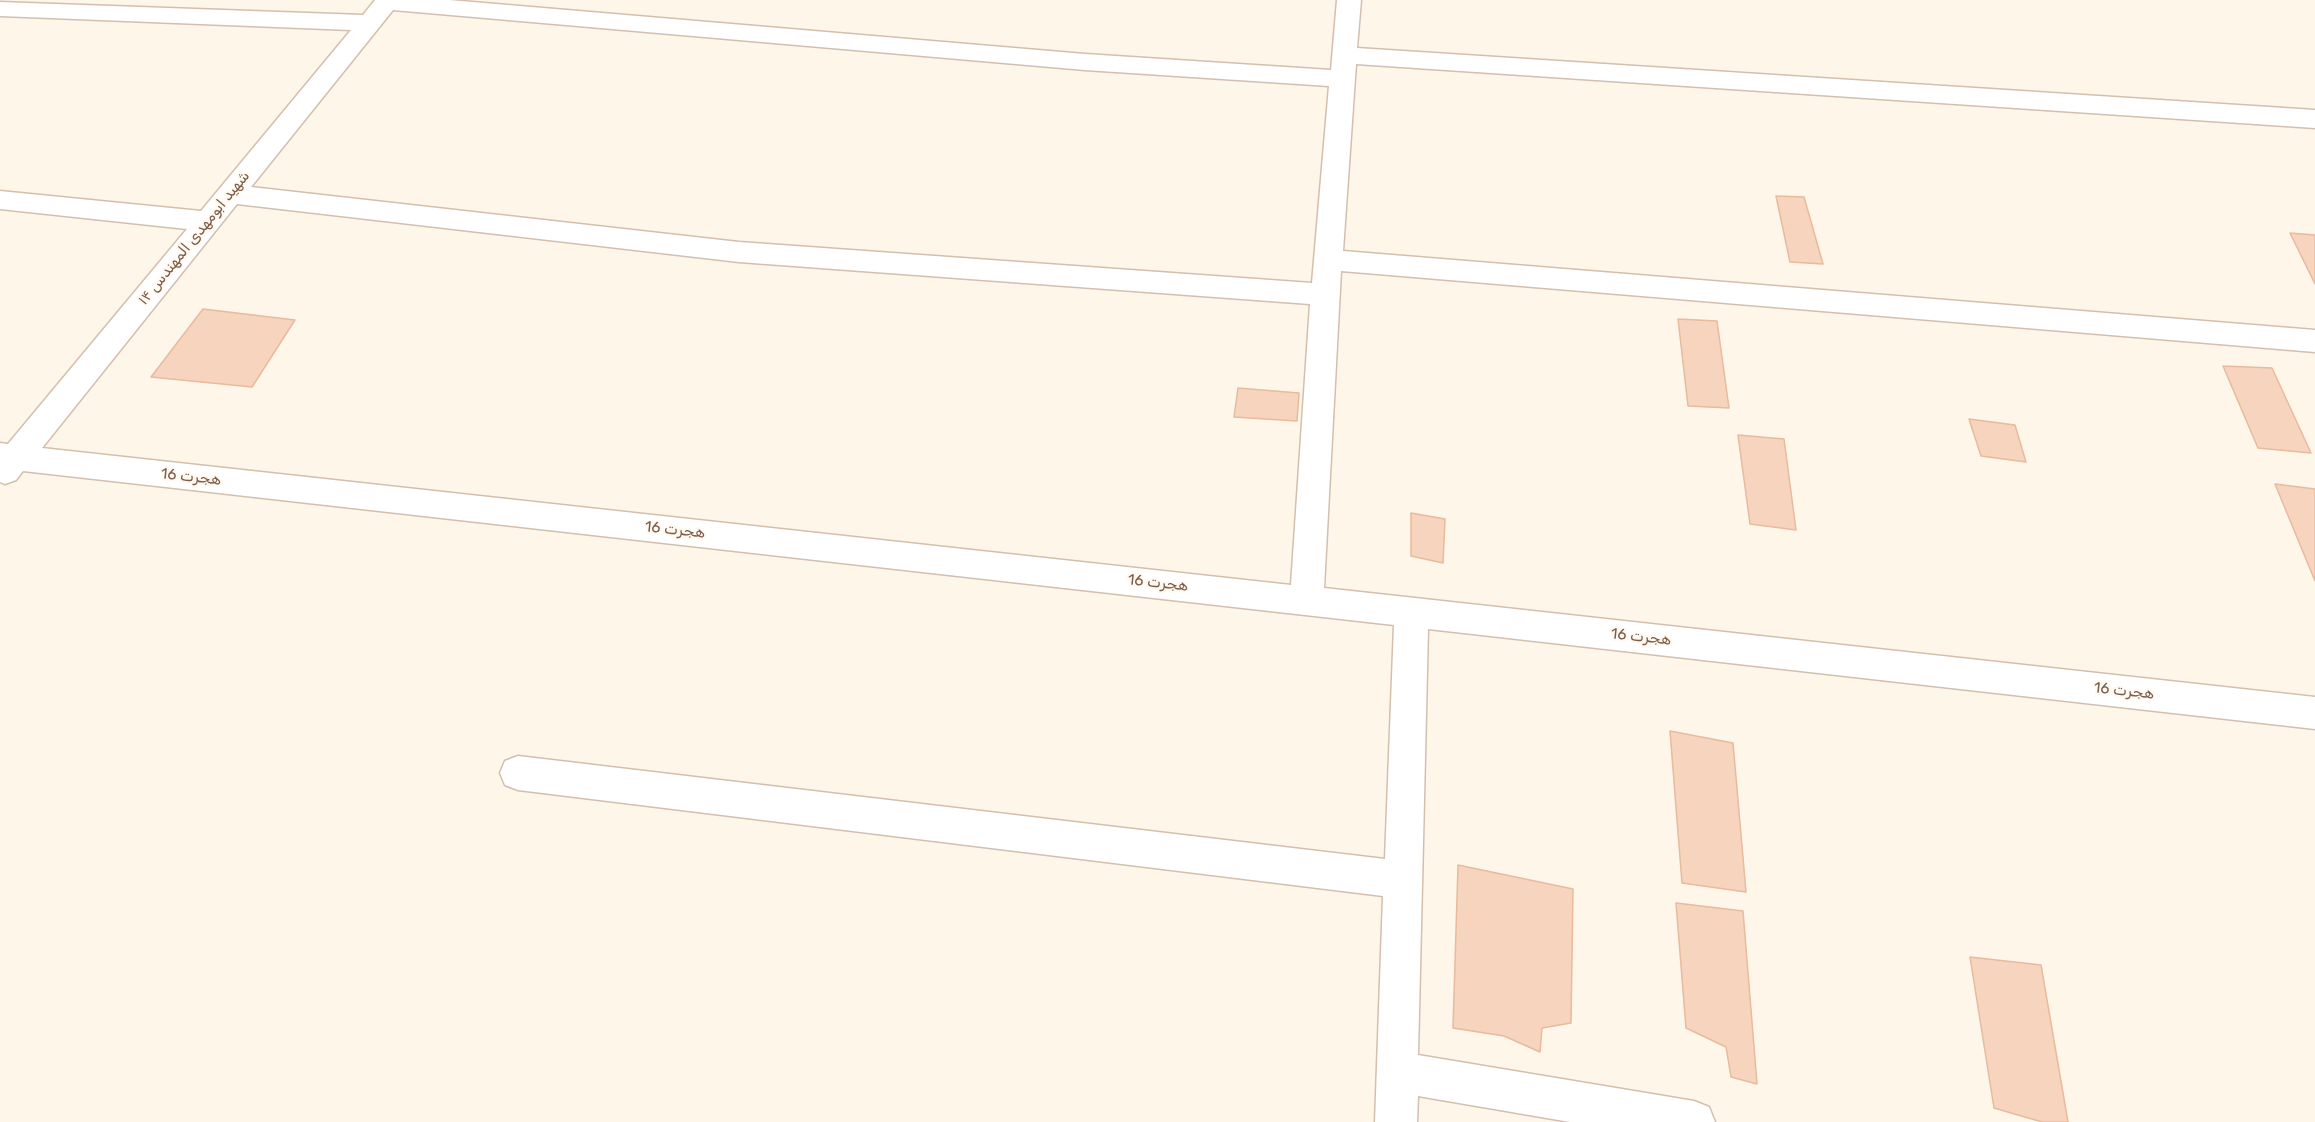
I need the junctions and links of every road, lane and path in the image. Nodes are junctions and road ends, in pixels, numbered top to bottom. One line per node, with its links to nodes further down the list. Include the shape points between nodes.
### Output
1 (1349, 0): 4 (street)
2 (381, 8): 3 (street); 4 (street, via 1085,62); 6 (street, شهید ابومهدی المهندس ۱۴)
3 (0, 9)
4 (1343, 67): 5 (street); 9 (street)
5 (2315, 119)
6 (230, 194): 8 (street, شهید ابومهدی المهندس ۱۴); 10 (street, via 739,252)
7 (0, 200): 8 (street)
8 (208, 221): 12 (street, شهید ابومهدی المهندس ۱۴)
9 (1328, 260): 10 (street); 11 (street)
10 (1325, 295): 13 (street)
11 (2315, 341)
12 (5, 463): 13 (street, هجرت 16)
13 (1307, 599): 14 (street, هجرت 16)
14 (1411, 611): 15 (street, هجرت 16); 17 (street)
15 (2315, 713)
16 (518, 772): 17 (street)
17 (1403, 879): 18 (street)
18 (1397, 1072): 19 (street); 20 (street)
19 (1396, 1122)
20 (1694, 1122)

